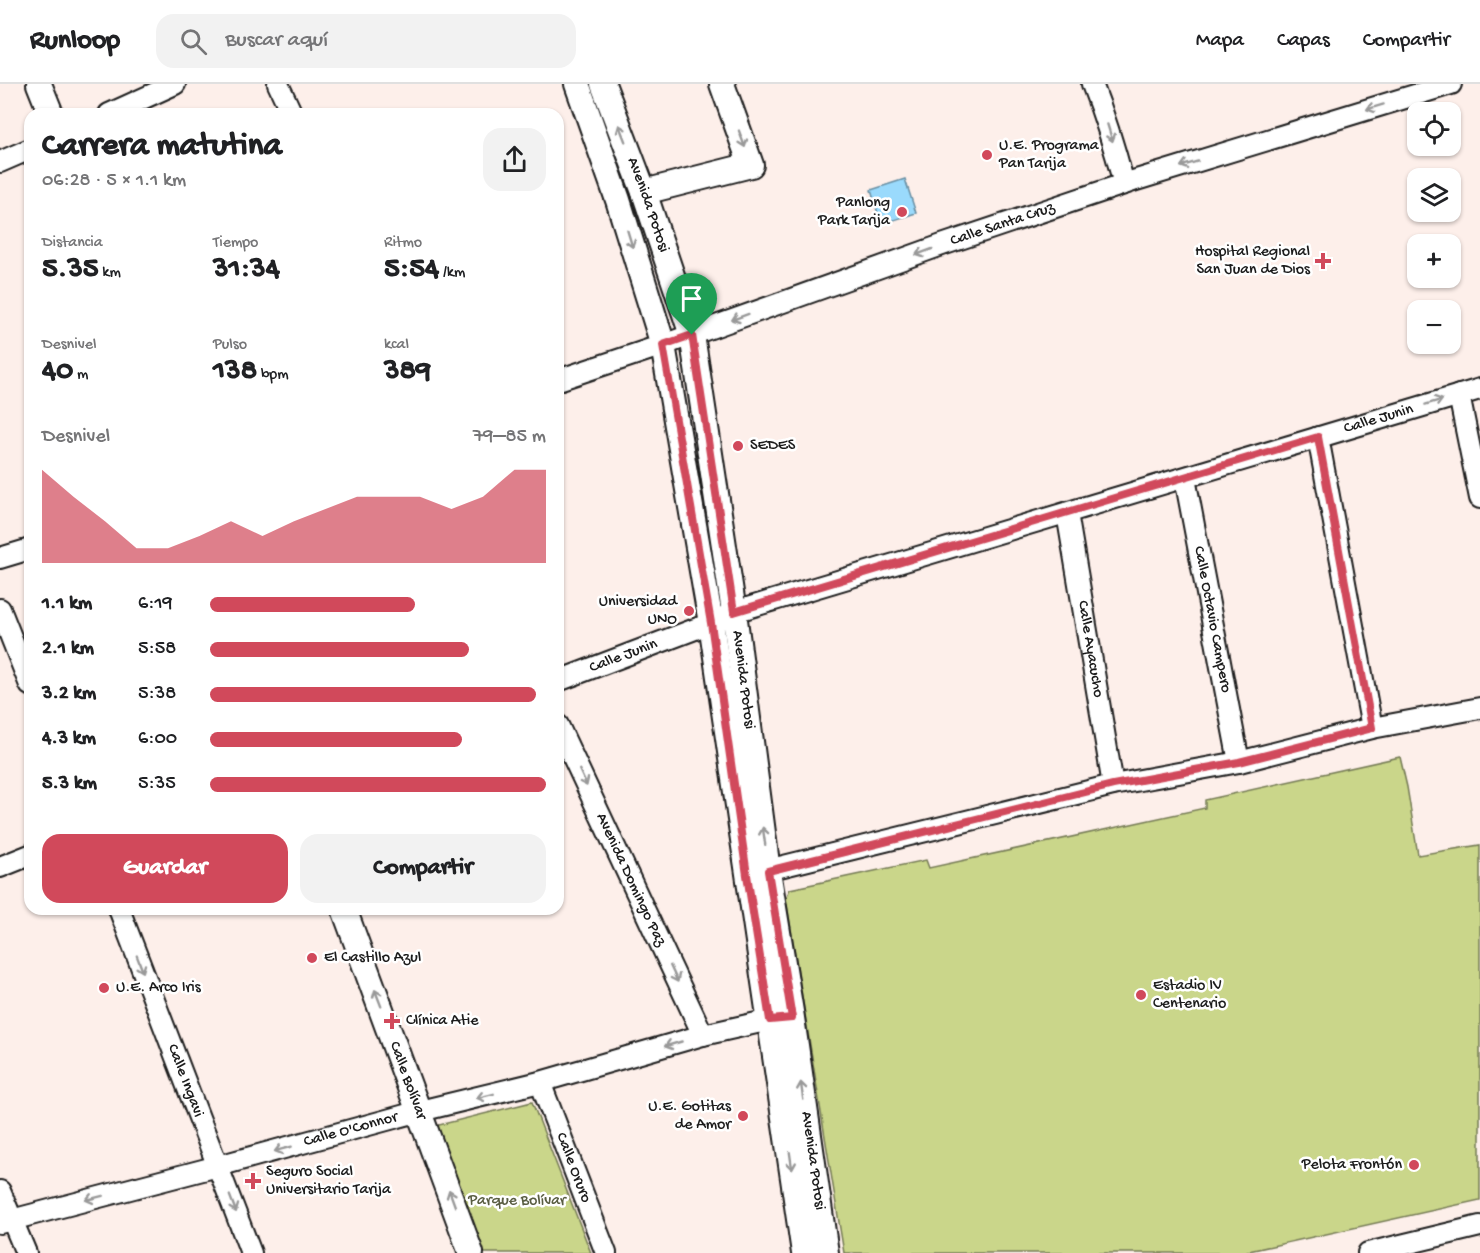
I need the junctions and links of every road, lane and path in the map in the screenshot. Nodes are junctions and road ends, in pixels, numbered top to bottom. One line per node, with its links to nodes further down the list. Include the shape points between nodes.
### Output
1 (39, 84): 9 (street)
2 (175, 84): 10 (street)
3 (278, 84): 11 (street)
4 (577, 84): 16 (street, Avenida Potosi)
5 (603, 84): 15 (street, Avenida Potosi, one-way to 5)
6 (722, 84): 15 (street, one-way to 15, via 751,165)
7 (1092, 84): 14 (street, one-way to 14)
8 (1451, 84): 14 (street, Calle Santa Cruz, one-way to 14)
9 (49, 108)
10 (122, 108)
11 (289, 108)
12 (24, 152): 13 (street)
13 (0, 162)
14 (1124, 184): 17 (street, Calle Santa Cruz, one-way to 17)
15 (644, 192): 16 (street); 17 (street, Avenida Potosi)
16 (618, 200): 18 (street, Avenida Potosi, one-way to 18)
17 (692, 335): 18 (street, Calle Santa Cruz); 29 (street, Avenida Potosi)
18 (663, 345): 19 (street, Calle Santa Cruz); 30 (street, Avenida Potosi)
19 (564, 378)
20 (1480, 389): 21 (street, Calle Junin)
21 (1459, 395): 22 (street, Calle Junin, one-way to 21); 24 (street)
22 (1318, 437): 23 (street, Calle Junin); 34 (street)
23 (1185, 478): 25 (street, Calle Junin); 36 (street, Calle Octavio Campero)
24 (1480, 498)
25 (1067, 513): 29 (street, Calle Junin); 37 (street, Calle Ayacucho)
26 (24, 551): 27 (street)
27 (0, 558)
28 (0, 609): 31 (street)
29 (734, 612): 30 (street, Calle Junin); 40 (street, Avenida Potosi, one-way to 29)
30 (711, 623): 32 (street, Calle Junin); 40 (street, Avenida Potosi)
31 (24, 670)
32 (564, 679)
33 (1480, 708): 34 (street)
34 (1372, 728): 36 (street)
35 (564, 738): 44 (street, Avenida Domingo Paz, one-way to 44)
36 (1239, 762): 37 (street)
37 (1113, 785): 40 (street)
38 (24, 857): 39 (street)
39 (0, 867)
40 (758, 873): 43 (street, Avenida Potosi)
41 (120, 915): 47 (street, Calle Ingavi, one-way to 47)
42 (346, 915): 46 (street, Calle Bolívar, one-way to 42)
43 (781, 1019): 44 (street, Calle O'Connor); 55 (street, Avenida Potosi, one-way to 55); 56 (street, Avenida Potosi, one-way to 43)
44 (703, 1035): 45 (street, Calle O'Connor, one-way to 45)
45 (540, 1082): 46 (street, Calle O'Connor, one-way to 46); 54 (street, Calle Oruro)
46 (420, 1111): 47 (street, Calle O'Connor, one-way to 47); 53 (street, Calle Bolívar, one-way to 46)
47 (218, 1166): 49 (street, Calle O'Connor, one-way to 49); 52 (street, Calle Ingavi, one-way to 52)
48 (0, 1191): 49 (street)
49 (6, 1221): 51 (street)
50 (1480, 1226): 57 (street)
51 (26, 1253)
52 (251, 1253)
53 (471, 1253)
54 (606, 1253)
55 (804, 1253)
56 (826, 1253)
57 (1368, 1253)

